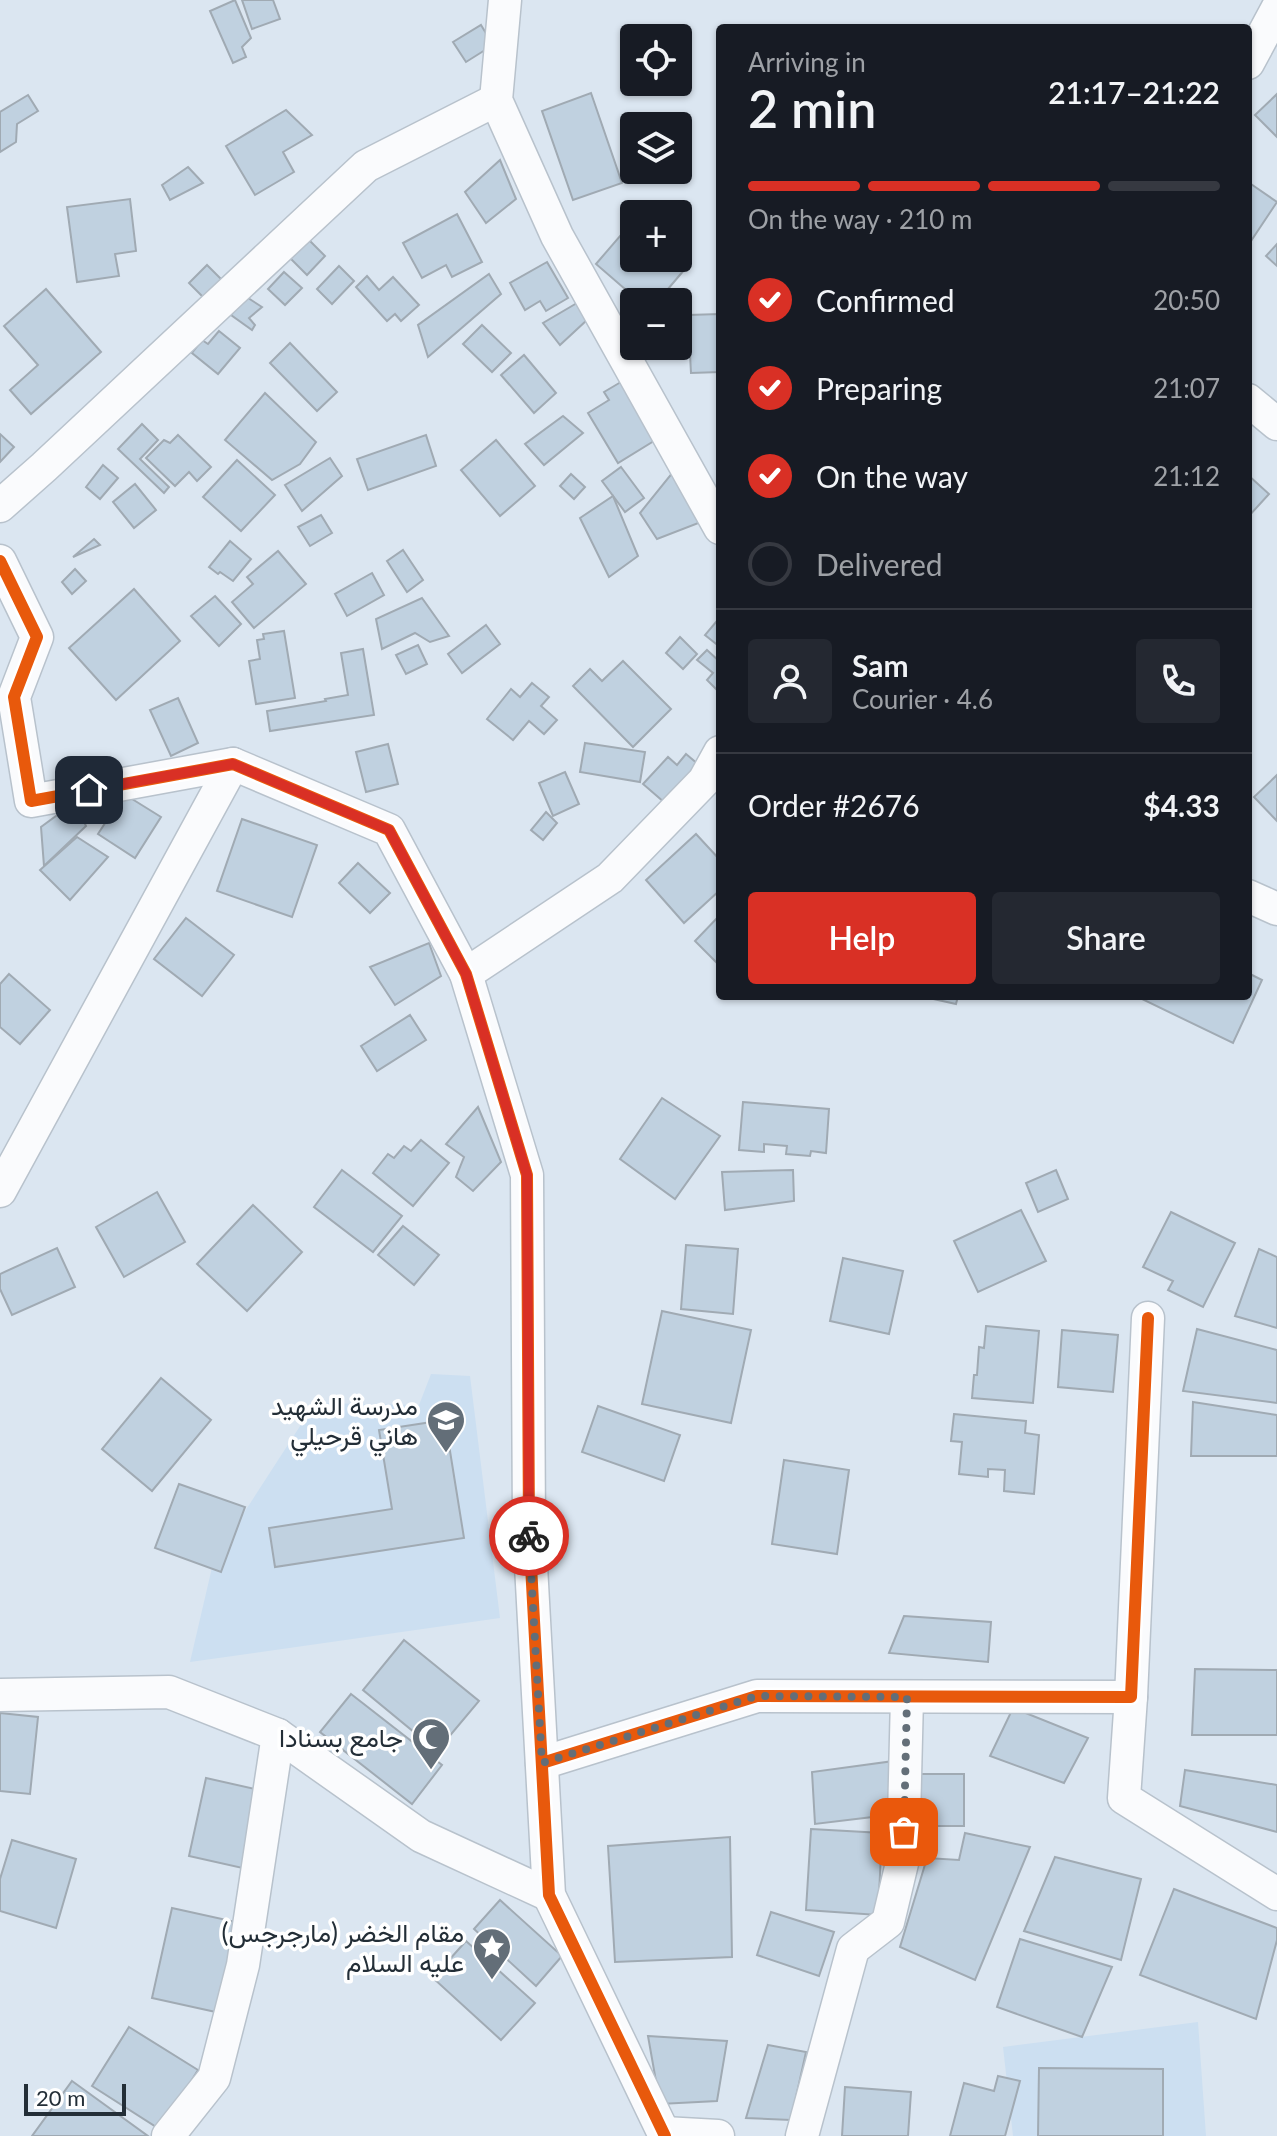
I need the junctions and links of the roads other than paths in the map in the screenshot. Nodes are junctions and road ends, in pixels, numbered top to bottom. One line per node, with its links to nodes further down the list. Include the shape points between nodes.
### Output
1 (505, 0): 4 (street)
2 (1277, 9): 3 (street)
3 (1252, 56)
4 (496, 100): 7 (street, via 366,166); 8 (street, via 557,236)
5 (1252, 403): 6 (street)
6 (1277, 424)
7 (0, 506)
8 (716, 521)
9 (0, 561): 13 (street, via 37,637 14,697)
10 (716, 759): 16 (street, via 704,781 610,878)
11 (233, 764): 13 (street); 16 (street, via 389,830); 17 (street)
12 (0, 787): 13 (street)
13 (31, 801)
14 (1252, 898): 15 (street)
15 (1277, 909)
16 (466, 974): 23 (street, via 527,1175 529,1529)
17 (0, 1191)
18 (1148, 1318): 21 (street)
19 (0, 1695): 22 (street, via 169,1692)
20 (907, 1697): 21 (street); 23 (street, via 757,1696); 29 (street, via 903,1859 888,1922 853,1949)
21 (1131, 1697): 24 (street, via 1124,1798)
22 (278, 1735): 25 (street, via 421,1836); 27 (street, via 243,1965 214,2078)
23 (542, 1763): 25 (street)
24 (1277, 1894)
25 (549, 1895): 26 (street)
26 (664, 2134): 28 (street)
27 (168, 2136)
28 (718, 2136)
29 (802, 2136)

